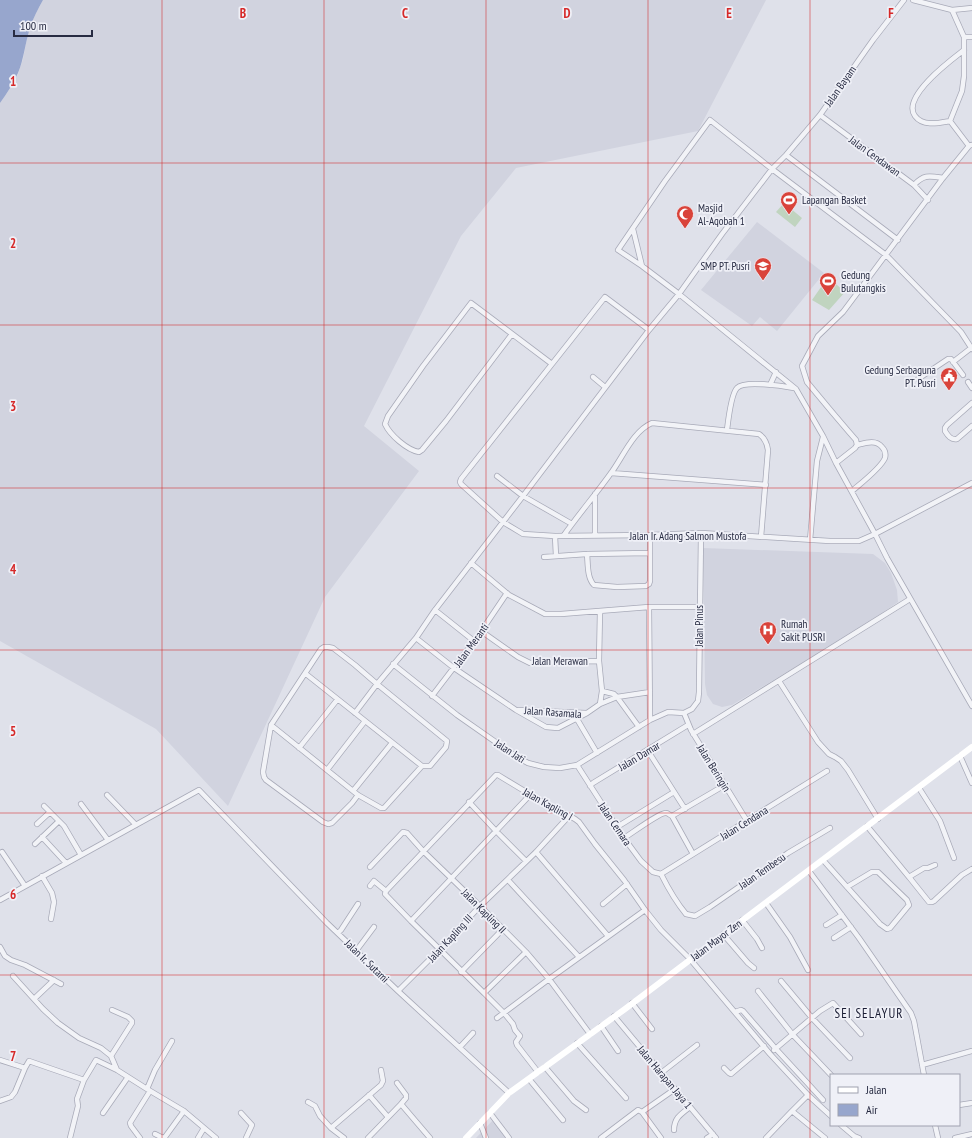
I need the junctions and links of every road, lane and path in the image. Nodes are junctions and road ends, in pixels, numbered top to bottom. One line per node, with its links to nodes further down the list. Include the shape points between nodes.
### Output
1 (904, 0): 8 (street, Jalan Bayam, via 872,40)
2 (913, 0): 4 (street)
3 (972, 8): 4 (street)
4 (952, 10): 5 (street)
5 (964, 37): 6 (street); 7 (street)
6 (972, 37)
7 (964, 50): 9 (street, via 962,91); 9 (street, via 936,73 914,101 914,114 919,120 937,124)
8 (820, 115): 11 (street, Jalan Bayam); 14 (street, Jalan Cendawan)
9 (950, 121): 10 (street)
10 (971, 146): 13 (street)
11 (786, 155): 12 (street, Jalan Bayam); 17 (street)
12 (772, 169): 16 (street, via 710,120); 18 (street); 20 (street, Jalan Bayam)
13 (943, 178): 14 (street, via 926,177 919,179); 15 (street)
14 (914, 185): 15 (street, Jalan Cendawan)
15 (928, 200): 17 (street)
16 (633, 229): 19 (street); 19 (street, via 618,250)
17 (898, 240): 18 (street)
18 (886, 255): 23 (street, via 961,332); 39 (street, via 847,306 818,336 802,366 807,382 856,440)
19 (642, 266): 20 (street)
20 (679, 294): 21 (street, Jalan Bayam); 26 (street)
21 (649, 330): 25 (street, via 605,297); 32 (street, Jalan Bayam)
22 (512, 334): 22 (street, via 422,450 414,451 388,430 385,424 388,416 471,303); 25 (street)
23 (972, 348): 24 (street)
24 (953, 362): 27 (street); 29 (street, via 948,359)
25 (552, 364): 48 (street, Jalan Ir. Adang Salmon Mustofa, via 460,482)
26 (776, 372): 31 (street); 33 (street)
27 (963, 375)
28 (593, 377): 32 (street)
29 (918, 379)
30 (968, 382): 34 (street)
31 (770, 385): 33 (street); 37 (street, via 751,384 737,388)
32 (605, 387): 47 (street, Jalan Bayam)
33 (796, 388): 38 (street)
34 (972, 388)
35 (972, 403): 36 (street, via 947,425 945,431 952,440 957,439)
36 (972, 426)
37 (727, 430): 41 (street, via 652,423 639,432); 44 (street, via 759,434 766,441)
38 (823, 436): 40 (street); 57 (street, via 817,461)
39 (857, 445): 40 (street); 45 (street, via 875,442 885,451 885,458 875,471)
40 (836, 463): 45 (street)
41 (611, 473): 44 (street); 46 (street)
42 (497, 476): 47 (street)
43 (972, 483): 51 (street, Jalan Ir. Adang Salmon Mustofa)
44 (766, 485): 56 (street)
45 (852, 491): 51 (street)
46 (595, 494): 49 (street); 55 (street)
47 (523, 496): 48 (street, Jalan Bayam); 49 (street)
48 (503, 522): 53 (street, Jalan Ir. Adang Salmon Mustofa, via 523,534); 62 (street, Jalan Bayam)
49 (572, 524): 54 (street)
50 (701, 534): 52 (street, Jalan Ir. Adang Salmon Mustofa); 56 (street, Jalan Ir. Adang Salmon Mustofa); 66 (street, Jalan Pinus)
51 (875, 534): 57 (street, Jalan Ir. Adang Salmon Mustofa, via 859,541); 64 (street)
52 (650, 535): 55 (street, Jalan Ir. Adang Salmon Mustofa); 58 (street)
53 (555, 536): 54 (street, Jalan Ir. Adang Salmon Mustofa); 60 (street)
54 (564, 536): 55 (street, Jalan Ir. Adang Salmon Mustofa)
55 (594, 536)
56 (761, 537): 57 (street, Jalan Ir. Adang Salmon Mustofa)
57 (810, 540)
58 (650, 553): 59 (street); 59 (street, via 649,584 618,587 592,584)
59 (587, 554): 60 (street)
60 (556, 556): 61 (street)
61 (544, 557)
62 (471, 563): 63 (street); 67 (street, Jalan Bayam)
63 (507, 593): 68 (street, via 545,614); 69 (street, Jalan Meranti)
64 (910, 599): 76 (street); 84 (street)
65 (649, 607): 66 (street); 68 (street); 79 (street)
66 (699, 607): 88 (street, Jalan Pinus, via 698,701 692,709)
67 (434, 610): 70 (street, Jalan Bayam); 71 (street)
68 (600, 611): 72 (street)
69 (482, 632): 71 (street, Jalan Meranti); 72 (street, Jalan Merawan, via 530,663)
70 (416, 638): 73 (street, Jalan Bayam); 74 (street, Jalan Rasamala)
71 (474, 641): 74 (street, Jalan Meranti)
72 (599, 661): 78 (street)
73 (393, 664): 77 (street, Jalan Bayam); 80 (street, Jalan Jati)
74 (454, 668): 80 (street, Jalan Meranti); 85 (street, Jalan Rasamala)
75 (306, 674): 77 (street, via 321,649 328,647 333,648); 82 (street); 92 (street)
76 (779, 681): 95 (street); 122 (street, via 818,742 844,765)
77 (377, 684): 86 (street, Jalan Bayam); 103 (street, via 447,741 446,747 430,766)
78 (602, 691): 81 (street); 83 (street)
79 (650, 692): 81 (street); 90 (street)
80 (432, 696): 102 (street, Jalan Jati, via 528,763 560,768)
81 (617, 696): 83 (street); 94 (street)
82 (337, 700): 86 (street); 98 (street)
83 (600, 704): 87 (street)
84 (972, 706)
85 (516, 710): 87 (street, Jalan Rasamala); 89 (street, Jalan Rasamala, via 552,728 558,728)
86 (355, 713): 91 (street)
87 (587, 713): 89 (street, Jalan Rasamala)
88 (684, 713): 90 (street, Jalan Jati, via 668,712); 93 (street, Jalan Beringin)
89 (577, 719): 100 (street)
90 (650, 720): 94 (street, Jalan Jati)
91 (365, 721): 96 (street); 104 (street)
92 (270, 725): 98 (street); 113 (street, via 263,772 266,780 328,824 332,823)
93 (688, 725): 95 (street, Jalan Beringin); 99 (street, Jalan Damar)
94 (639, 727): 100 (street, Jalan Jati)
95 (693, 734): 107 (street, Jalan Beringin)
96 (392, 743): 103 (street); 110 (street)
97 (972, 747): 101 (street, Jalan Mayor Zen)
98 (299, 748): 104 (street)
99 (648, 751): 108 (street, Jalan Damar); 111 (street)
100 (597, 753): 102 (street, Jalan Jati)
101 (960, 756): 106 (street); 109 (street, Jalan Mayor Zen)
102 (577, 765): 108 (street, Jalan Cemara)
103 (422, 766): 113 (street, via 384,808)
104 (327, 770): 110 (street)
105 (827, 771): 124 (street, Jalan Cendana)
106 (972, 783)
107 (724, 785): 118 (street); 124 (street, Jalan Beringin)
108 (590, 786): 128 (street, Jalan Cemara)
109 (919, 788): 122 (street, Jalan Mayor Zen); 140 (street, via 940,821)
110 (353, 792): 113 (street)
111 (674, 792): 118 (street); 128 (street)
112 (107, 795): 126 (street)
113 (358, 795)
114 (530, 795): 115 (street, Jalan Kapling I, via 496,775); 120 (street, Jalan Kapling I); 130 (street)
115 (469, 802): 130 (street); 135 (street, Jalan Kapling I)
116 (81, 804): 133 (street)
117 (44, 806): 119 (street)
118 (685, 808): 121 (street)
119 (50, 812): 123 (street); 125 (street)
120 (569, 816): 137 (street, Jalan Kapling III); 153 (street, Jalan Kapling I, via 579,822)
121 (672, 816): 132 (street, via 665,813); 138 (street)
122 (878, 819): 127 (street, Jalan Mayor Zen)
123 (59, 821): 131 (street); 139 (street)
124 (747, 821): 138 (street, Jalan Cendana)
125 (37, 824)
126 (136, 825): 133 (street); 172 (street, Jalan Ir. Sutami, via 199,790)
127 (867, 826): 141 (street, Jalan Mayor Zen); 150 (street)
128 (616, 827): 132 (street, Jalan Cemara)
129 (830, 828): 148 (street, Jalan Tembesu, via 788,853 696,916 686,914 682,910)
130 (496, 831): 142 (street); 151 (street)
131 (42, 837): 134 (street); 143 (street)
132 (624, 838): 148 (street, Jalan Cemara, via 641,861 653,872)
133 (108, 840): 139 (street)
134 (35, 844)
135 (423, 851): 145 (street, Jalan Kapling II, via 405,832 394,840); 151 (street, Jalan Kapling II); 157 (street, Jalan Kapling I)
136 (2, 852): 154 (street)
137 (536, 852): 142 (street, Jalan Kapling III); 174 (street)
138 (693, 854): 148 (street, Jalan Cendana)
139 (81, 855): 143 (street)
140 (954, 858)
141 (823, 860): 147 (street, Jalan Mayor Zen); 156 (street)
142 (526, 861): 152 (street, Jalan Kapling III)
143 (66, 863): 149 (street)
144 (936, 865): 150 (street, via 924,868)
145 (370, 867)
146 (972, 869): 150 (street, via 932,902 929,902)
147 (809, 870): 159 (street, Jalan Mayor Zen); 164 (street)
148 (661, 874)
149 (42, 876): 154 (street); 165 (street, via 54,902)
150 (909, 877)
151 (451, 878): 162 (street, Jalan Kapling II); 167 (street)
152 (508, 880): 162 (street, Jalan Kapling III); 181 (street)
153 (627, 884): 161 (street); 163 (street, Jalan Kapling I)
154 (25, 886): 158 (street)
155 (370, 886): 157 (street, via 374,881)
156 (847, 887): 156 (street, via 886,929 890,928 909,905 878,872 872,872)
157 (386, 891): 167 (street, via 385,895)
158 (0, 900)
159 (766, 903): 166 (street, Jalan Mayor Zen); 184 (street, via 790,937)
160 (358, 904): 172 (street)
161 (603, 904)
162 (480, 906): 171 (street, Jalan Kapling II); 178 (street, Jalan Kapling III)
163 (645, 910): 174 (street); 182 (street, Jalan Kapling I)
164 (842, 915): 168 (street); 170 (street)
165 (51, 919)
166 (742, 920): 173 (street, Jalan Mayor Zen); 177 (street)
167 (411, 921): 178 (street)
168 (826, 925)
169 (374, 927): 179 (street)
170 (851, 928): 175 (street); 220 (street, via 911,1013)
171 (503, 929): 180 (street, Jalan Kapling II); 185 (street)
172 (338, 933): 179 (street, Jalan Ir. Sutami)
173 (723, 934): 182 (street, Jalan Mayor Zen); 183 (street)
174 (608, 936): 181 (street)
175 (834, 938)
176 (0, 947): 188 (street, via 5,956)
177 (762, 948)
178 (439, 950): 185 (street); 191 (street, Jalan Kapling III)
179 (356, 951): 191 (street, Jalan Ir. Sutami)
180 (526, 952): 187 (street, Jalan Kapling II); 193 (street)
181 (579, 957): 187 (street)
182 (690, 959): 195 (street, Jalan Mayor Zen); 197 (street, Jalan Kapling I)
183 (754, 968)
184 (808, 970)
185 (461, 972): 193 (street)
186 (13, 976): 194 (street)
187 (549, 979): 198 (street); 205 (street, Jalan Kapling II)
188 (54, 980): 190 (street); 194 (street)
189 (781, 981): 201 (street)
190 (61, 984)
191 (398, 991): 212 (street, Jalan Ir. Sutami)
192 (758, 991): 207 (street)
193 (484, 993): 198 (street)
194 (34, 999): 217 (street, via 58,1023)
195 (632, 1003): 199 (street, Jalan Mayor Zen); 203 (street)
196 (112, 1010): 217 (street, via 128,1017 132,1024)
197 (735, 1012): 211 (street, Jalan Kapling I); 213 (street, via 743,1011)
198 (504, 1013): 200 (street); 226 (street, via 520,1036 517,1045)
199 (614, 1016): 202 (street, Jalan Mayor Zen); 227 (street, Jalan Harapan Jaya 1)
200 (498, 1018)
201 (812, 1018): 206 (street, via 833,1003); 207 (street); 218 (street)
202 (601, 1026): 205 (street, Jalan Mayor Zen); 214 (street)
203 (652, 1029)
204 (474, 1033): 212 (street)
205 (590, 1034): 209 (street, Jalan Mayor Zen)
206 (861, 1034)
207 (792, 1035): 213 (street); 228 (street)
208 (172, 1041): 235 (street, via 155,1070)
209 (577, 1043): 221 (street, Jalan Mayor Zen); 239 (street)
210 (697, 1045): 227 (street)
211 (764, 1046): 216 (street, Jalan Kapling I); 223 (street, via 731,1074)
212 (460, 1047): 236 (street, Jalan Ir. Sutami)
213 (776, 1049): 216 (street); 240 (street)
214 (618, 1051)
215 (972, 1051): 220 (street)
216 (770, 1054): 238 (street, Jalan Kapling I)
217 (110, 1056): 224 (street)
218 (850, 1058)
219 (0, 1060): 222 (street)
220 (922, 1065): 229 (street)
221 (545, 1067): 226 (street, Jalan Mayor Zen); 247 (street, via 574,1101)
222 (25, 1068): 232 (street, via 29,1061); 241 (street, via 11,1097)
223 (724, 1068)
224 (117, 1070): 230 (street); 232 (street, via 96,1060)
225 (381, 1070): 237 (street, via 383,1083)
226 (538, 1072): 231 (street, Jalan Mayor Zen)
227 (661, 1074): 234 (street, Jalan Harapan Jaya 1)
228 (830, 1074)
229 (924, 1074)
230 (128, 1077): 235 (street); 252 (street)
231 (528, 1079): 236 (street, Jalan Mayor Zen); 256 (street)
232 (84, 1080): 268 (street, via 77,1099 78,1106)
233 (397, 1083): 244 (street, via 406,1095)
234 (675, 1089): 246 (street, Jalan Harapan Jaya 1); 251 (street)
235 (148, 1090): 248 (street); 269 (street, via 130,1123)
236 (509, 1093): 253 (street, Jalan Mayor Zen)
237 (369, 1095): 255 (street); 261 (street)
238 (808, 1096): 249 (street); 254 (street, Jalan Kapling I)
239 (626, 1098)
240 (823, 1100)
241 (0, 1101)
242 (308, 1102): 261 (street, via 315,1106)
243 (972, 1103): 245 (street)
244 (402, 1104): 255 (street); 276 (street)
245 (960, 1105)
246 (690, 1107): 262 (street, via 677,1118); 265 (street, Jalan Harapan Jaya 1)
247 (586, 1110)
248 (184, 1111): 260 (street); 270 (street)
249 (792, 1111): 282 (street); 283 (street)
250 (241, 1112): 273 (street, via 252,1125)
251 (642, 1112): 266 (street); 280 (street, via 638,1110)
252 (103, 1113)
253 (490, 1113): 257 (street, Jalan Mayor Zen); 279 (street)
254 (830, 1115)
255 (388, 1117): 275 (street)
256 (563, 1120)
257 (480, 1123): 277 (street, Jalan Mayor Zen); 278 (street)
258 (842, 1126): 267 (street)
259 (934, 1126): 285 (street)
260 (204, 1128): 271 (street); 272 (street)
261 (331, 1128): 274 (street)
262 (674, 1130)
263 (155, 1134): 270 (street)
264 (972, 1134): 286 (street)
265 (714, 1136): 281 (street)
266 (658, 1137)
267 (853, 1137): 284 (street)
268 (70, 1138)
269 (140, 1138)
270 (163, 1138)
271 (198, 1138)
272 (216, 1138)
273 (246, 1138)
274 (344, 1138)
275 (368, 1138)
276 (430, 1138)
277 (466, 1138)
278 (486, 1138)
279 (508, 1138)
280 (601, 1138)
281 (707, 1138)
282 (766, 1138)
283 (825, 1138)
284 (859, 1138)
285 (938, 1138)
286 (955, 1138)

